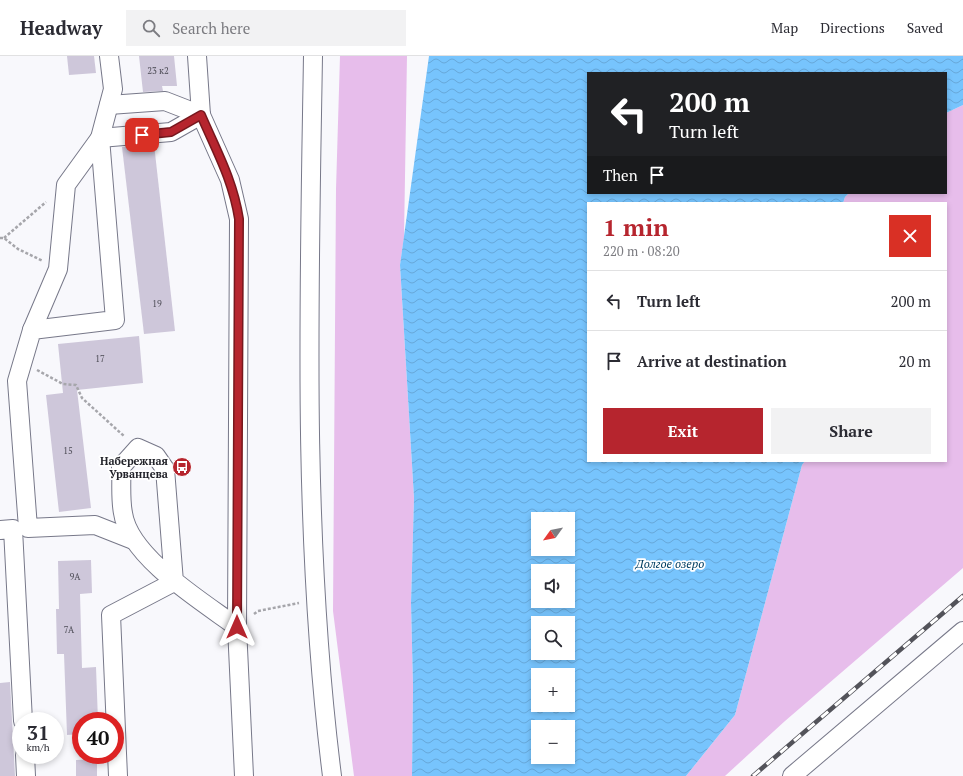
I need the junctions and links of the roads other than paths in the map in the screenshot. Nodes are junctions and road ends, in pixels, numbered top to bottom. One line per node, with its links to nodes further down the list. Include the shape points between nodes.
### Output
1 (109, 56): 4 (street, via 113,89)
2 (197, 56): 5 (street)
3 (313, 56): 18 (street, via 310,479 324,713)
4 (109, 105): 5 (street, via 165,101); 6 (street)
5 (201, 115): 6 (street, via 171,132); 11 (street, via 230,180 239,219)
6 (100, 138): 7 (street, via 66,185 58,269); 7 (street, via 115,320)
7 (32, 330): 9 (street, via 17,382 28,528 95,525)
8 (0, 530): 13 (street, via 13,529)
9 (134, 540): 10 (street); 10 (street, via 123,514 121,467 138,448 156,456 165,469)
10 (180, 586): 11 (street); 16 (street, via 111,615)
11 (237, 627): 17 (street)
12 (963, 631): 19 (street)
13 (23, 712)
14 (25, 764): 15 (street)
15 (26, 776)
16 (118, 776)
17 (244, 776)
18 (332, 776)
19 (792, 776)

